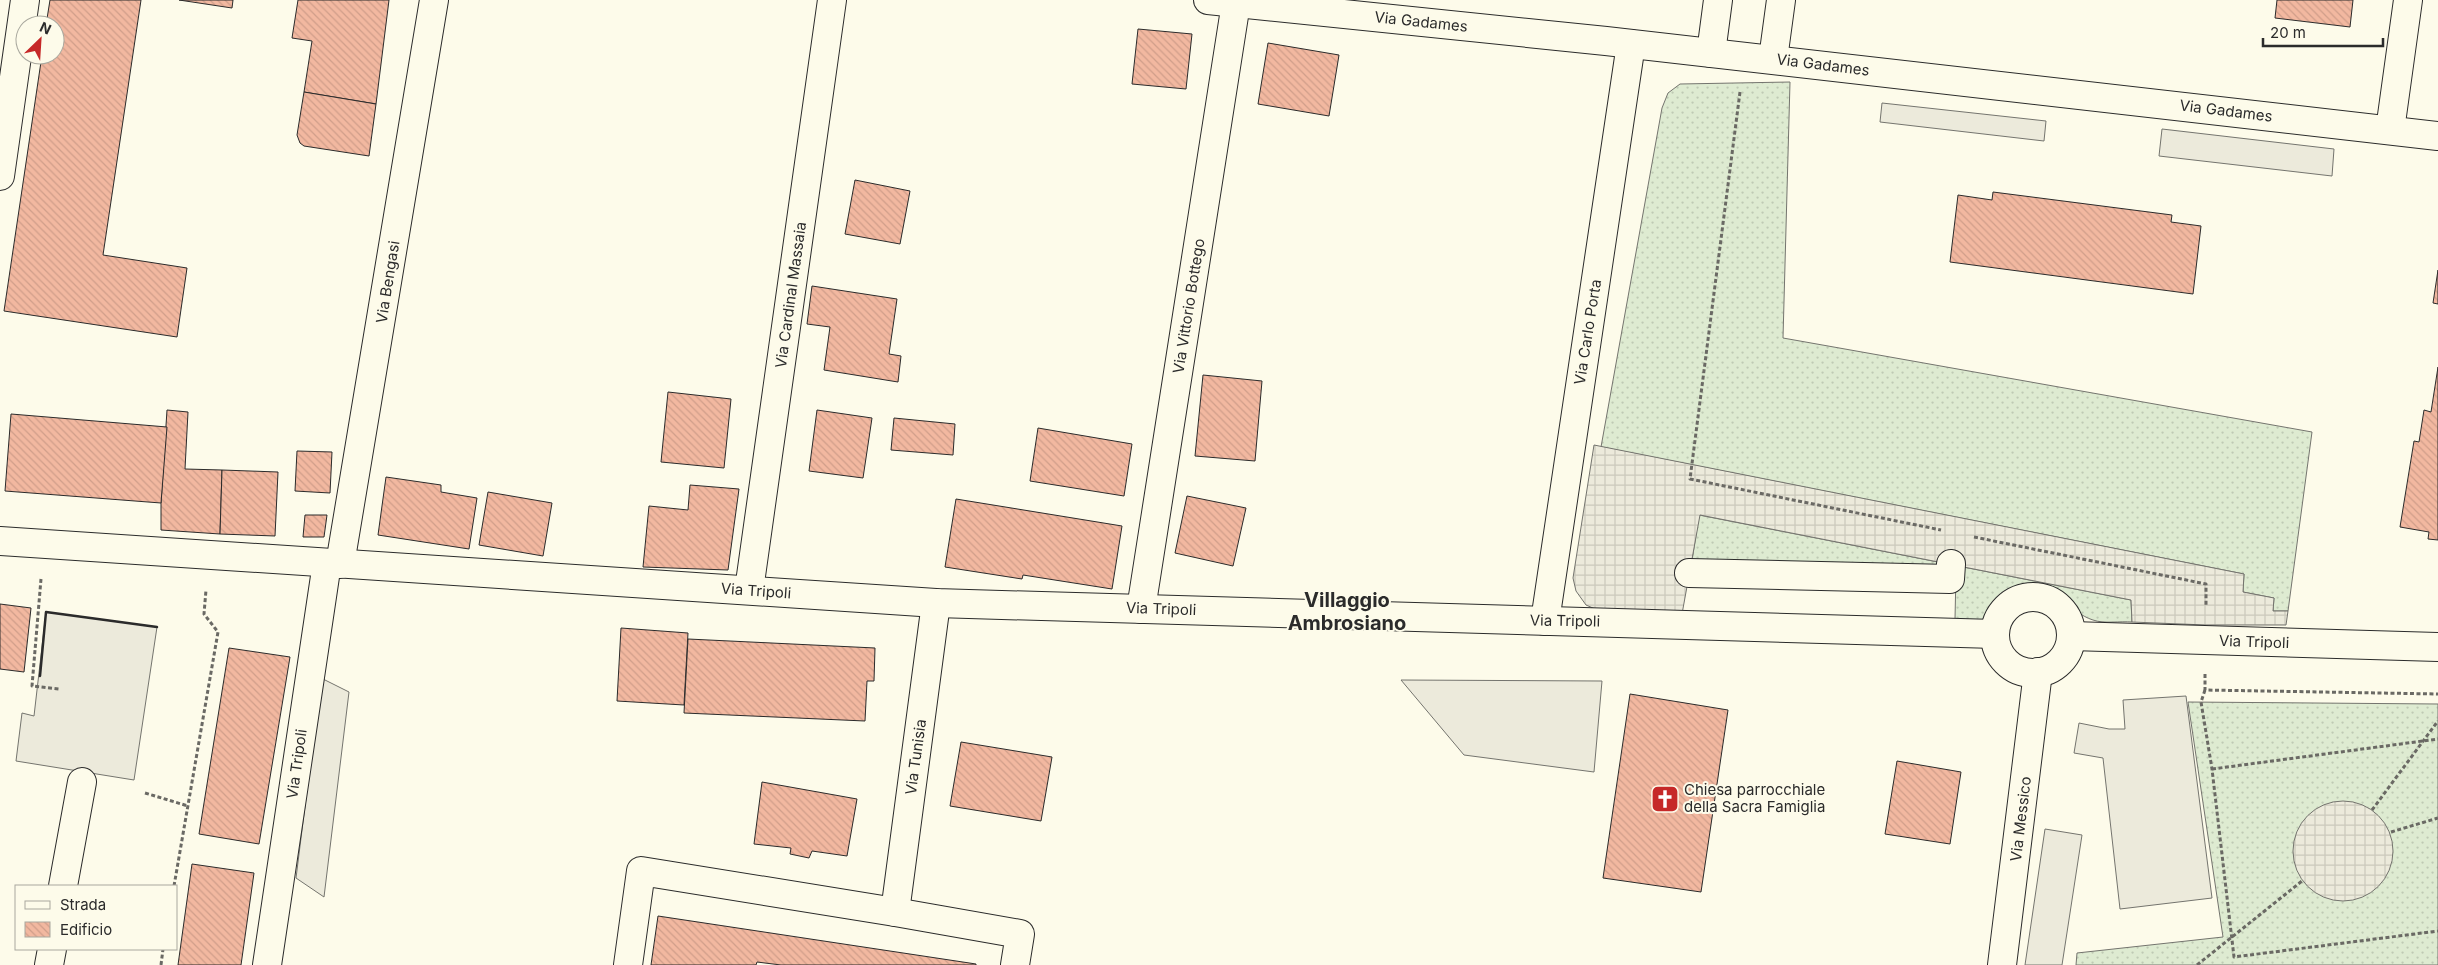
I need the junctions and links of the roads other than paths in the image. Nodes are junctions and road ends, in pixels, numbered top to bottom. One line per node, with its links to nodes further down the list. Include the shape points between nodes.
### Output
1 (25, 0): 14 (street)
2 (434, 0): 16 (street, Via Bengasi)
3 (832, 0): 19 (street, Via Cardinal Massaia)
4 (1208, 0): 8 (street, Via Gadames)
5 (1718, 0): 10 (street)
6 (1780, 0): 11 (street)
7 (2408, 0): 12 (street)
8 (1236, 3): 9 (street, Via Gadames); 21 (street, Via Vittorio Bottego)
9 (1631, 44): 10 (street, Via Gadames); 22 (street, Via Carlo Porta)
10 (1711, 53): 11 (street, Via Gadames)
11 (1760, 58): 12 (street, Via Gadames)
12 (2390, 130): 13 (street, Via Gadames)
13 (2438, 136)
14 (0, 176)
15 (0, 540): 16 (street, Via Tripoli)
16 (334, 563): 19 (street, Via Tripoli); 32 (street, Via Tripoli)
17 (1951, 564): 18 (street, via 1950,578)
18 (1689, 573)
19 (749, 590): 20 (street, Via Tripoli)
20 (936, 603): 21 (street, Via Tripoli); 29 (street, Via Tunisia)
21 (1141, 609): 22 (street, Via Tripoli)
22 (1545, 621): 23 (street, Via Tripoli)
23 (1995, 634): 24 (street, via 2002,612 2022,599 2034,597 2056,605 2067,619); 26 (street, via 1997,647 2013,667 2024,672)
24 (2071, 636): 25 (street, Via Tripoli); 26 (street, via 2069,647 2057,664)
25 (2438, 647)
26 (2038, 672): 35 (street, Via Messico)
27 (82, 782): 28 (street)
28 (63, 885)
29 (895, 912): 33 (street, via 641,870); 34 (street, via 1020,934)
30 (52, 950): 31 (street)
31 (49, 965)
32 (268, 965)
33 (628, 965)
34 (1014, 965)
35 (2002, 965)

